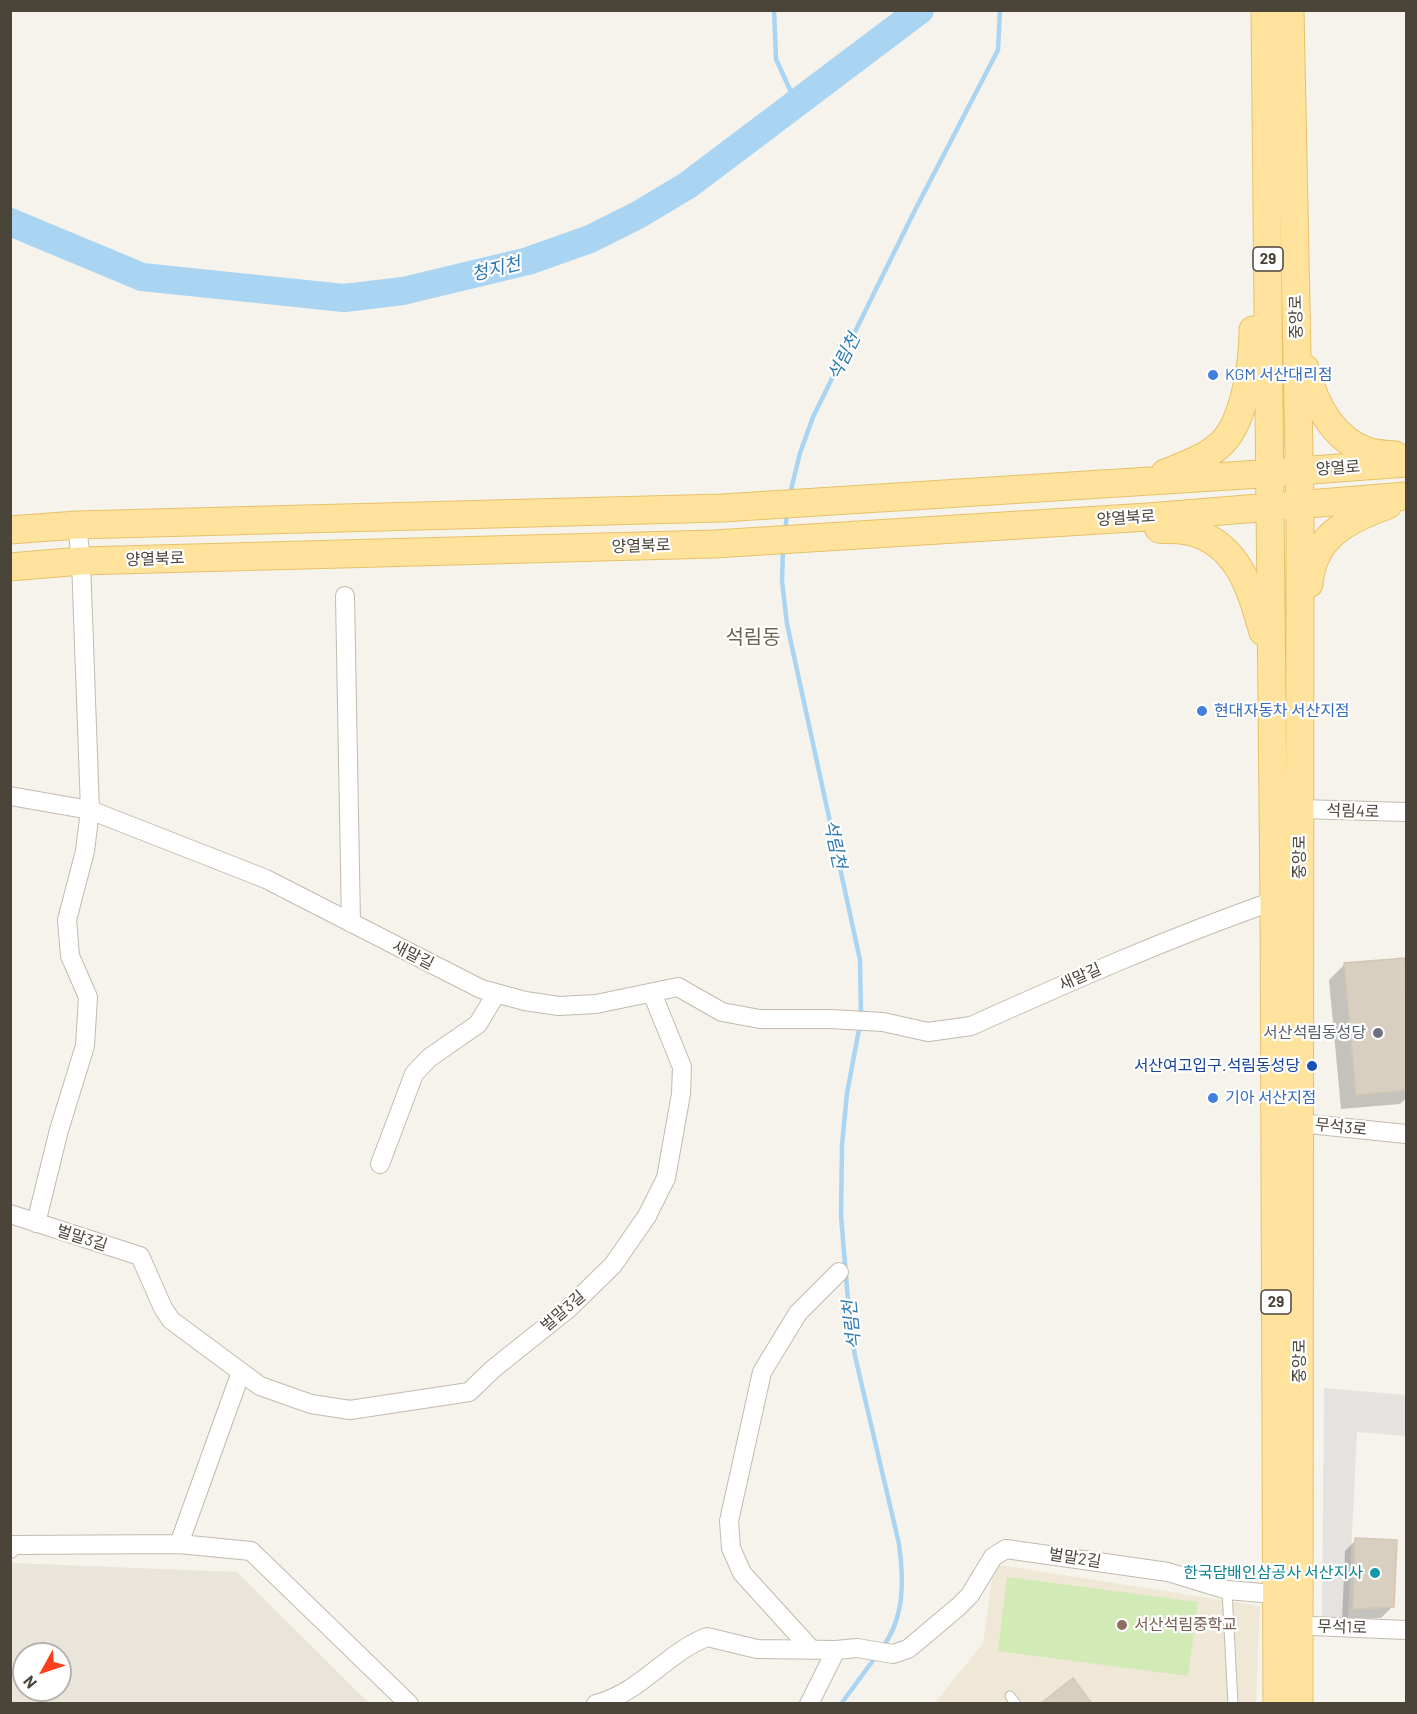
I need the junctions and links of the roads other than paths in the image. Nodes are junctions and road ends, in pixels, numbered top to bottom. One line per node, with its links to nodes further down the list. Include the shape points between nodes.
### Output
1 (1265, 10): 3 (main road, 중앙로 / 29)
2 (1290, 10): 4 (main road, 중앙로 / 29)
3 (1268, 305): 7 (main road, 중앙로 / 29); 8 (main road, via 1253,313 1248,375 1230,434 1210,453)
4 (1297, 341): 5 (main road, via 1317,405 1330,423 1366,450 1402,456); 6 (main road, 중앙로 / 29)
5 (1405, 463): 6 (main road, 양열로)
6 (1299, 471): 7 (main road, 양열로); 10 (main road, 중앙로 / 29)
7 (1270, 474): 8 (main road); 11 (main road, 중앙로 / 29)
8 (1143, 482): 13 (main road, via 722,508)
9 (1407, 496): 10 (main road, 양열로); 17 (main road, via 1358,517 1327,538 1313,560 1309,586)
10 (1300, 505): 11 (main road, 양열로); 17 (main road, 중앙로 / 29)
11 (1270, 508): 12 (main road, 양열북로); 19 (main road, 중앙로 / 29)
12 (1148, 517): 15 (main road, 양열북로, via 714,544); 19 (main road, via 1151,528 1194,532 1229,553 1253,600)
13 (77, 525): 14 (main road); 15 (street)
14 (10, 530)
15 (81, 561): 16 (main road, 양열북로); 22 (street)
16 (10, 567)
17 (1300, 593): 21 (main road, 중앙로 / 29)
18 (345, 596): 25 (street)
19 (1272, 669): 24 (main road, 중앙로 / 29)
20 (10, 796): 22 (street, 새말길)
21 (1300, 809): 23 (street, 석림4로); 28 (main road, 중앙로 / 29)
22 (90, 810): 25 (street, 새말길, via 266,879); 32 (street, via 86,851 67,920 70,956 88,997 85,1046)
23 (1407, 812)
24 (1275, 901): 26 (street, 새말길, via 1106,966 971,1026 928,1032 883,1022 760,1019 722,1012 678,987); 28 (main road, 중앙로 / 29)
25 (351, 922): 27 (street, 새말길)
26 (652, 993): 27 (street, 새말길, via 596,1004 558,1006); 34 (street, 벌말3길, via 682,1067 666,1178 647,1216 613,1265 568,1309 469,1392 350,1410 311,1404 260,1386)
27 (496, 994): 30 (street, via 478,1024 414,1074)
28 (1287, 1121): 29 (street, 무석3로); 38 (main road, 중앙로 / 29)
29 (1407, 1134)
30 (380, 1164)
31 (10, 1214): 32 (street, 벌말3길)
32 (36, 1223): 34 (street, 벌말3길, via 140,1256 171,1320)
33 (839, 1272): 41 (street, via 798,1313 762,1372 729,1521 731,1548 742,1573)
34 (241, 1372): 35 (street)
35 (178, 1544): 36 (street, via 13,1545); 43 (street, via 251,1551)
36 (10, 1549)
37 (1227, 1590): 38 (street, 벌말2길); 42 (street, 벌말2길, via 1168,1572 1006,1549 993,1557 970,1595 908,1649 893,1654 857,1648); 46 (lane)
38 (1288, 1595): 39 (main road, 중앙로 / 29)
39 (1288, 1625): 40 (street, 무석1로); 47 (main road, 중앙로 / 29); 48 (main road, 중앙로 / 29)
40 (1407, 1630)
41 (812, 1650): 42 (street); 44 (street, via 757,1649 707,1637 632,1689)
42 (836, 1650): 45 (street)
43 (409, 1704)
44 (596, 1704)
45 (809, 1704)
46 (1233, 1704)
47 (1277, 1704)
48 (1299, 1704)

